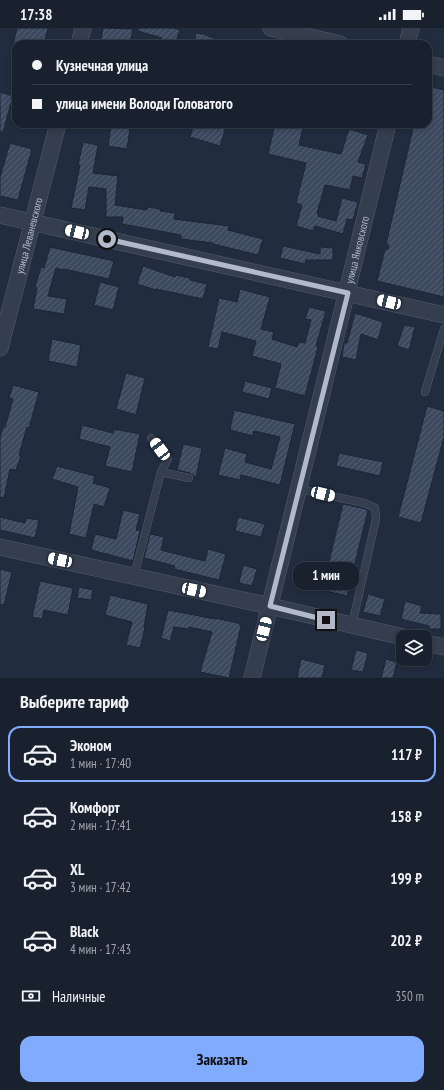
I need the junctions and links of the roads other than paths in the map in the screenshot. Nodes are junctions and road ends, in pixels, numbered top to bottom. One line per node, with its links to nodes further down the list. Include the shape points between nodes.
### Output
1 (83, 28): 4 (street)
2 (271, 28): 5 (street)
3 (411, 28): 6 (street)
4 (80, 40)
5 (323, 40)
6 (408, 40)
7 (432, 65): 8 (street)
8 (444, 68)
9 (57, 128): 12 (street, улица Леваневского)
10 (387, 128): 13 (street, улица Янковского)
11 (0, 214): 12 (street)
12 (32, 222): 13 (street); 16 (street, улица Леваневского)
13 (348, 293): 14 (street); 21 (street, улица Янковского)
14 (444, 315)
15 (444, 329): 17 (lane)
16 (0, 348)
17 (425, 392)
18 (152, 438): 19 (lane, via 168,459)
19 (161, 472): 20 (lane); 23 (lane)
20 (190, 478)
21 (299, 489): 24 (street, улица Янковского); 25 (lane, via 364,503 375,508 376,519)
22 (0, 547): 23 (street)
23 (134, 576): 24 (street)
24 (270, 606): 25 (street); 29 (street, улица Янковского)
25 (352, 626): 26 (street)
26 (396, 636)
27 (432, 644): 28 (street)
28 (444, 647)
29 (252, 678)

